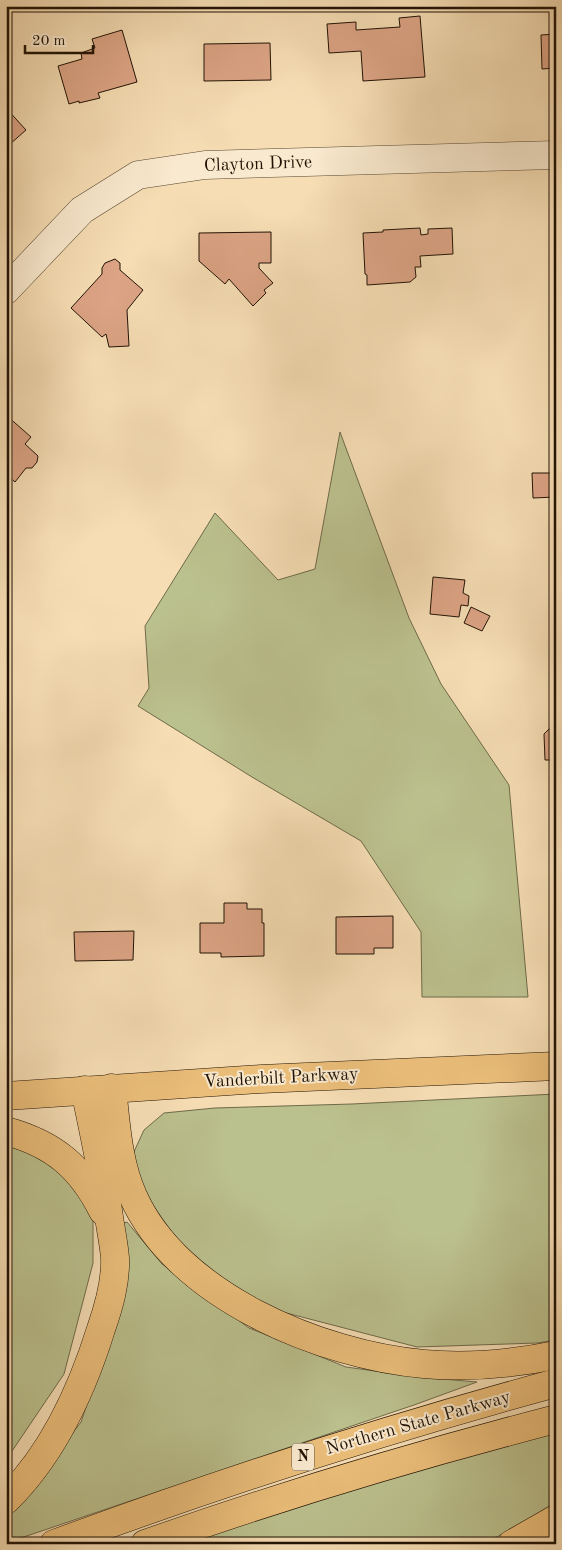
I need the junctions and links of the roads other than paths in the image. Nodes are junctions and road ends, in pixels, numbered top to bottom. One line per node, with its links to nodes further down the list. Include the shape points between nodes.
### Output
1 (556, 155): 2 (street, Clayton Drive, via 205,165 138,176 82,210)
2 (6, 290)
3 (556, 1066): 4 (main road, Vanderbilt Parkway)
4 (112, 1088): 5 (main road, Vanderbilt Parkway); 9 (main road, via 117,1135 133,1196 167,1248 185,1266 234,1302 306,1337 395,1360 478,1365)
5 (85, 1090): 6 (main road, Vanderbilt Parkway); 8 (main road)
6 (6, 1096)
7 (6, 1130): 8 (main road, via 33,1139 61,1156 88,1185)
8 (110, 1225): 12 (main road, via 114,1279 89,1367 75,1399 41,1458)
9 (556, 1355)
10 (556, 1383): 14 (main road, Northern State Parkway / N, via 332,1448)
11 (556, 1419): 15 (main road, Northern State Parkway / N, via 340,1480)
12 (6, 1500)
13 (556, 1519): 16 (main road)
14 (54, 1544)
15 (144, 1544)
16 (512, 1544)

